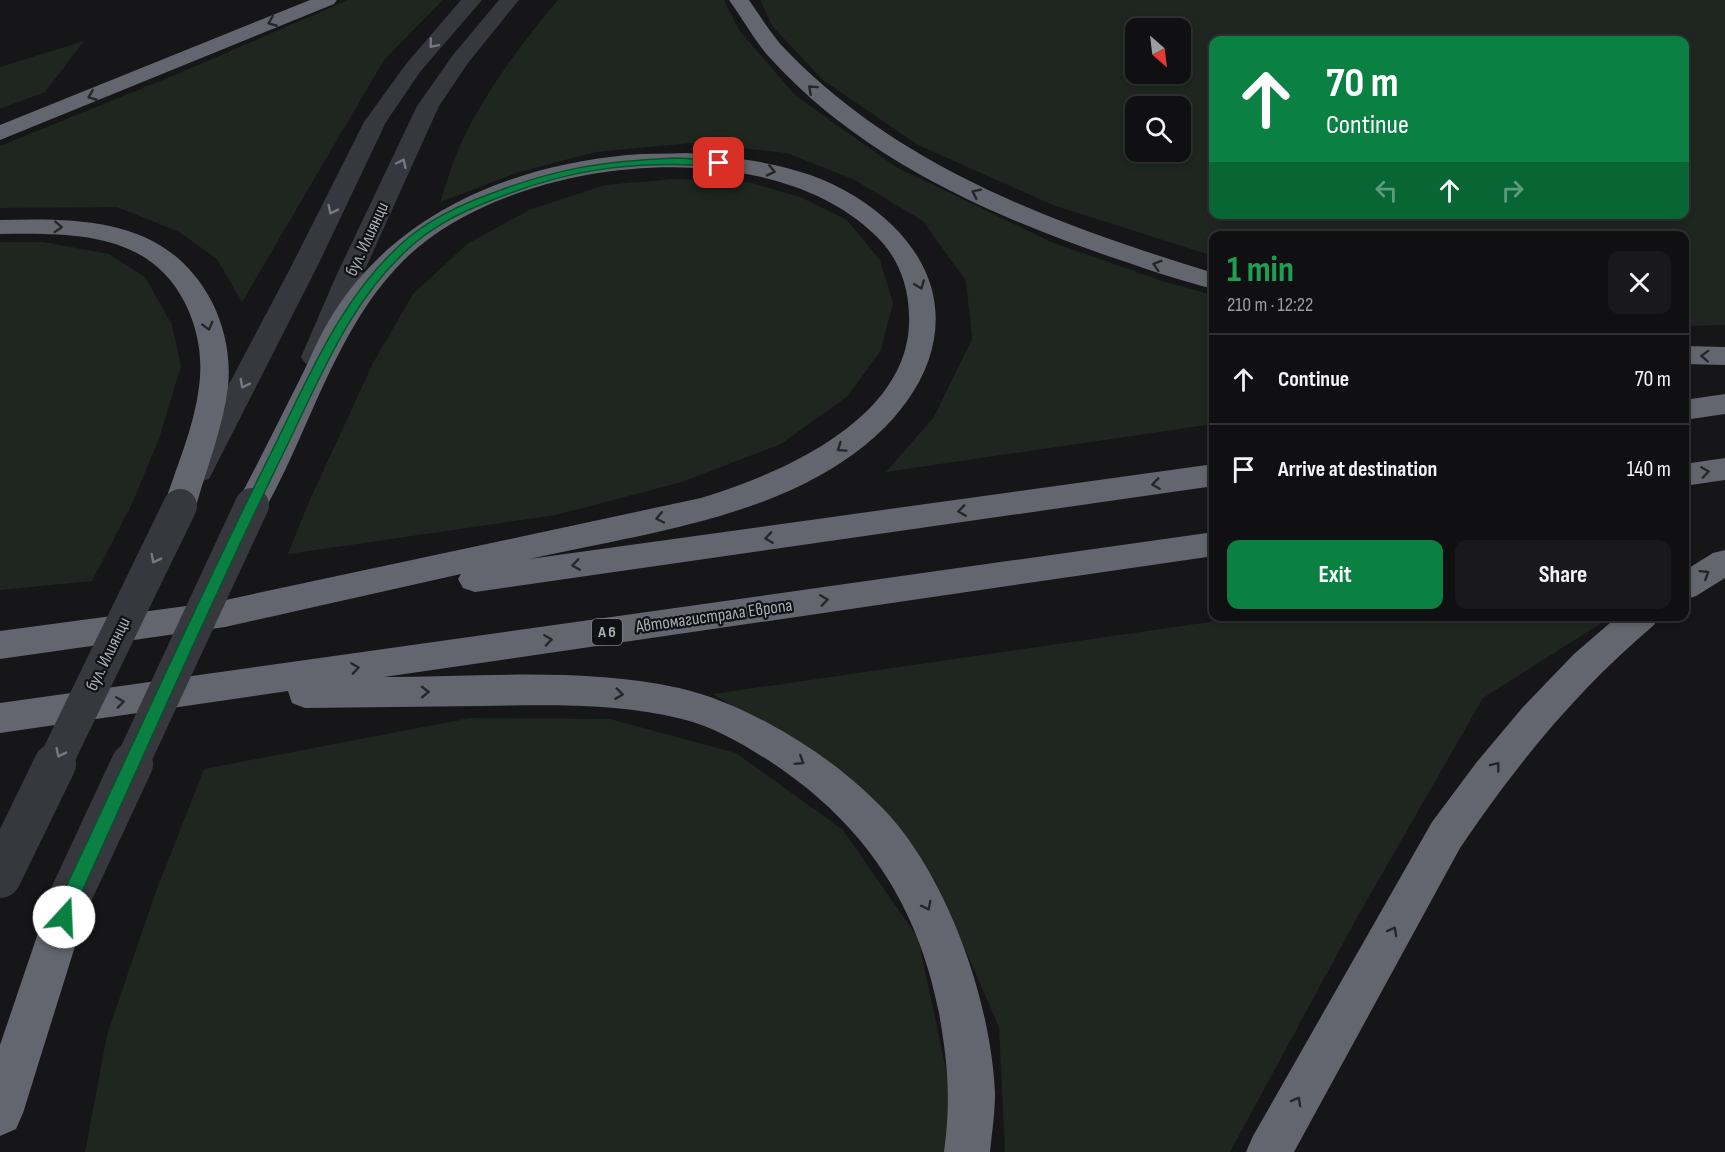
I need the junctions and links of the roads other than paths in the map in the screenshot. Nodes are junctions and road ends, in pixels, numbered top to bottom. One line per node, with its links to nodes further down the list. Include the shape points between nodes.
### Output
1 (327, 0): 5 (highway, one-way to 5)
2 (472, 0): 16 (street, бул. Илиянци, one-way to 16, via 413,68 375,122)
3 (509, 0): 15 (street, бул. Илиянци, one-way to 3, via 350,274 428,106 460,59)
4 (740, 0): 7 (highway, one-way to 4, via 1074,235 930,170 818,94 769,46)
5 (0, 133)
6 (0, 226): 16 (highway, one-way to 16, via 69,228 118,236 168,259 189,283 208,325 214,356 212,396)
7 (1209, 280)
8 (1689, 355): 9 (highway, one-way to 8)
9 (1725, 356)
10 (1725, 404): 11 (highway)
11 (1689, 409)
12 (1725, 469): 13 (highway, one-way to 12)
13 (1689, 474)
14 (1209, 477): 20 (highway, one-way to 20)
15 (252, 505): 20 (highway, one-way to 20, via 345,316 364,289 415,237 462,208 522,183 584,168 647,161 733,164 786,175 846,201 875,223 904,254 922,290 925,305 921,342 910,372 893,400 842,448 774,485 701,509); 28 (street, бул. Илиянци, bridge)
16 (180, 506): 27 (street, бул. Илиянци, one-way to 27, bridge)
17 (1209, 545): 25 (highway, Автомагистрала Европа / A 6, one-way to 17)
18 (1725, 562): 19 (highway, one-way to 18)
19 (1689, 584)
20 (216, 615): 23 (highway)
21 (1636, 621): 32 (highway, one-way to 21, via 1446,835 1479,787 1575,674)
22 (0, 637): 23 (highway)
23 (64, 637): 24 (highway)
24 (0, 645)
25 (177, 694): 26 (highway, Автомагистрала Европа / A 6, one-way to 25); 31 (highway, one-way to 31, via 546,690 615,693 681,703 736,723 779,747 848,797 908,873 929,908 957,990 967,1047 972,1102)
26 (5, 718)
27 (0, 877)
28 (71, 895): 29 (street, бул. Илиянци); 30 (highway)
29 (0, 1051)
30 (0, 1113)
31 (967, 1152)
32 (1269, 1152)

